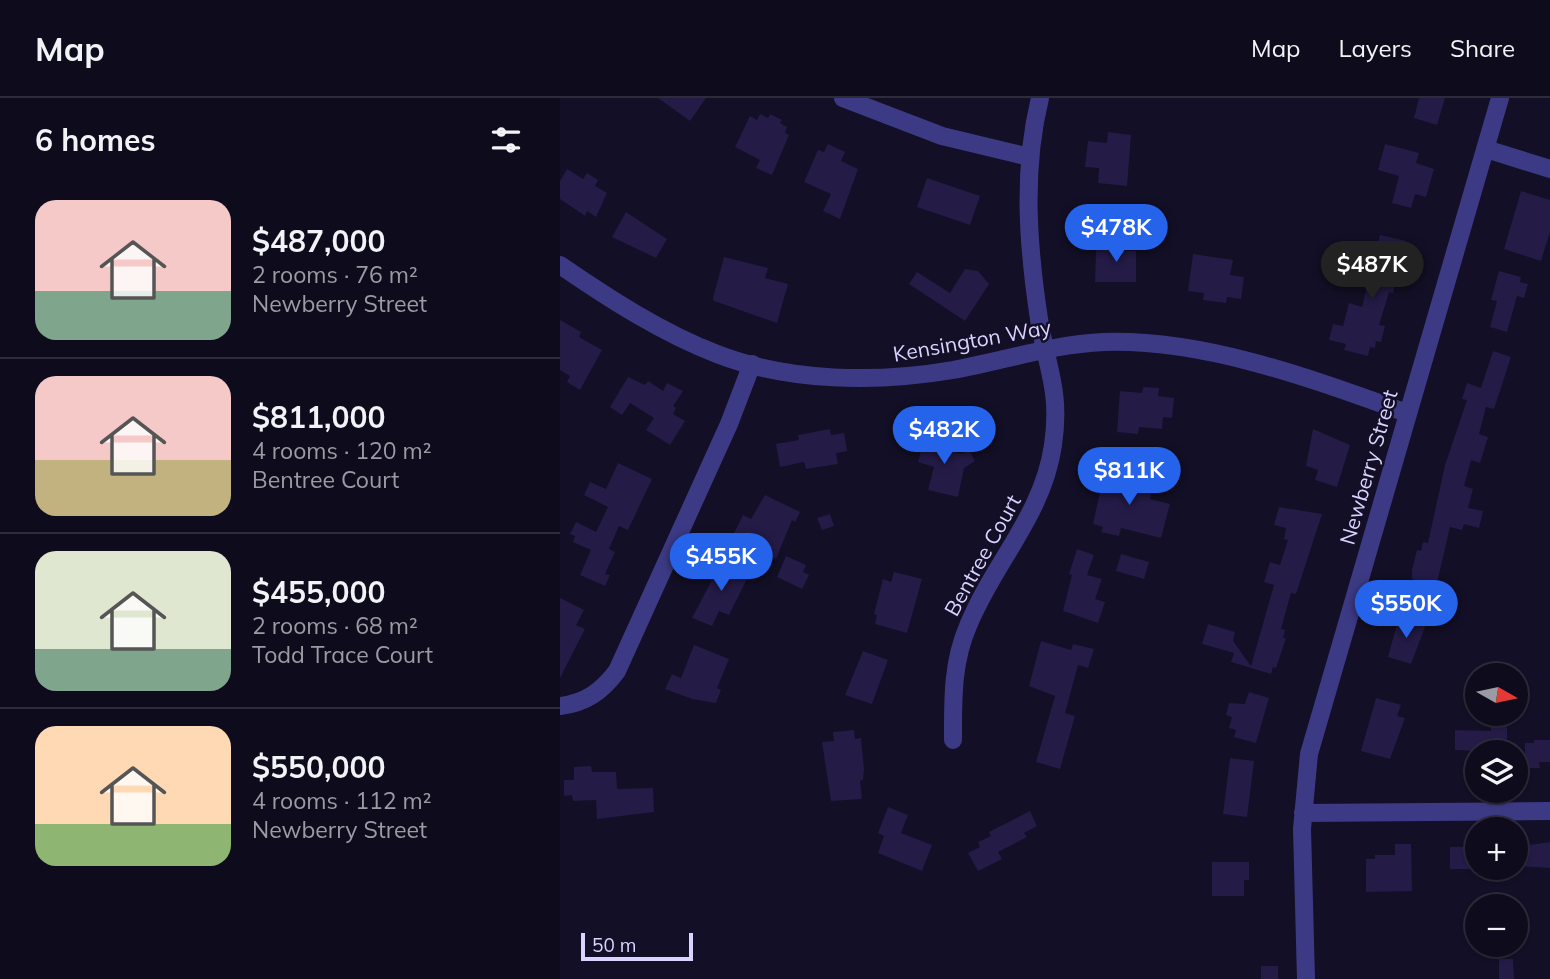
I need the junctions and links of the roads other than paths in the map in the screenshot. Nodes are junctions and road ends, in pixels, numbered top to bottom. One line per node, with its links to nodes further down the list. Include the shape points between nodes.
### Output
1 (843, 98): 5 (street, via 942,136)
2 (1040, 98): 5 (street, Bentree Court)
3 (1500, 98): 4 (street, Newberry Street)
4 (1486, 149): 6 (street); 10 (street, Newberry Street)
5 (1029, 157): 8 (street, Bentree Court, via 1031,251)
6 (1550, 169)
7 (561, 267): 9 (street, Kensington Way, via 693,343)
8 (1046, 350): 9 (street, Kensington Way, via 954,370 885,378); 10 (street, Kensington Way, via 1105,342 1182,349 1280,372); 12 (street, Bentree Court, via 1056,394 1049,465 1028,521 968,625 953,676)
9 (752, 365): 11 (street, via 617,671 598,693)
10 (1407, 414): 14 (street, Newberry Street, via 1309,754)
11 (560, 706)
12 (953, 740)
13 (1550, 811): 14 (street)
14 (1303, 813): 15 (street, Newberry Street)
15 (1306, 979)

